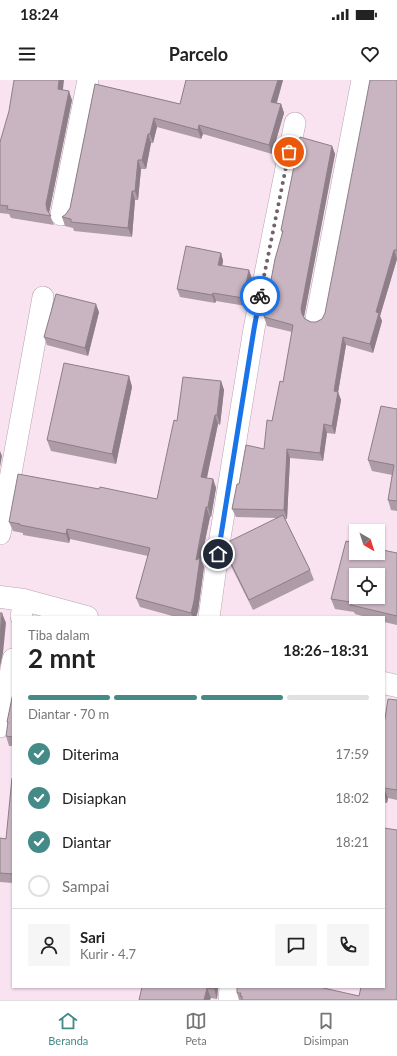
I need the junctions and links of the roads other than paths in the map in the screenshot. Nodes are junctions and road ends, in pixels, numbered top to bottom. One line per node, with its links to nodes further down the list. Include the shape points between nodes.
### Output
1 (88, 80): 4 (street)
2 (362, 80): 6 (street)
3 (295, 123): 11 (street, via 254,329)
4 (61, 215)
5 (43, 297): 7 (street)
6 (316, 319)
7 (0, 534)
8 (0, 596): 9 (street)
9 (23, 609): 10 (street)
10 (79, 616)
11 (209, 616)
12 (12, 665): 15 (street)
13 (385, 683): 14 (street)
14 (397, 686)
15 (0, 727)
16 (230, 988): 17 (street)
17 (229, 1000)

